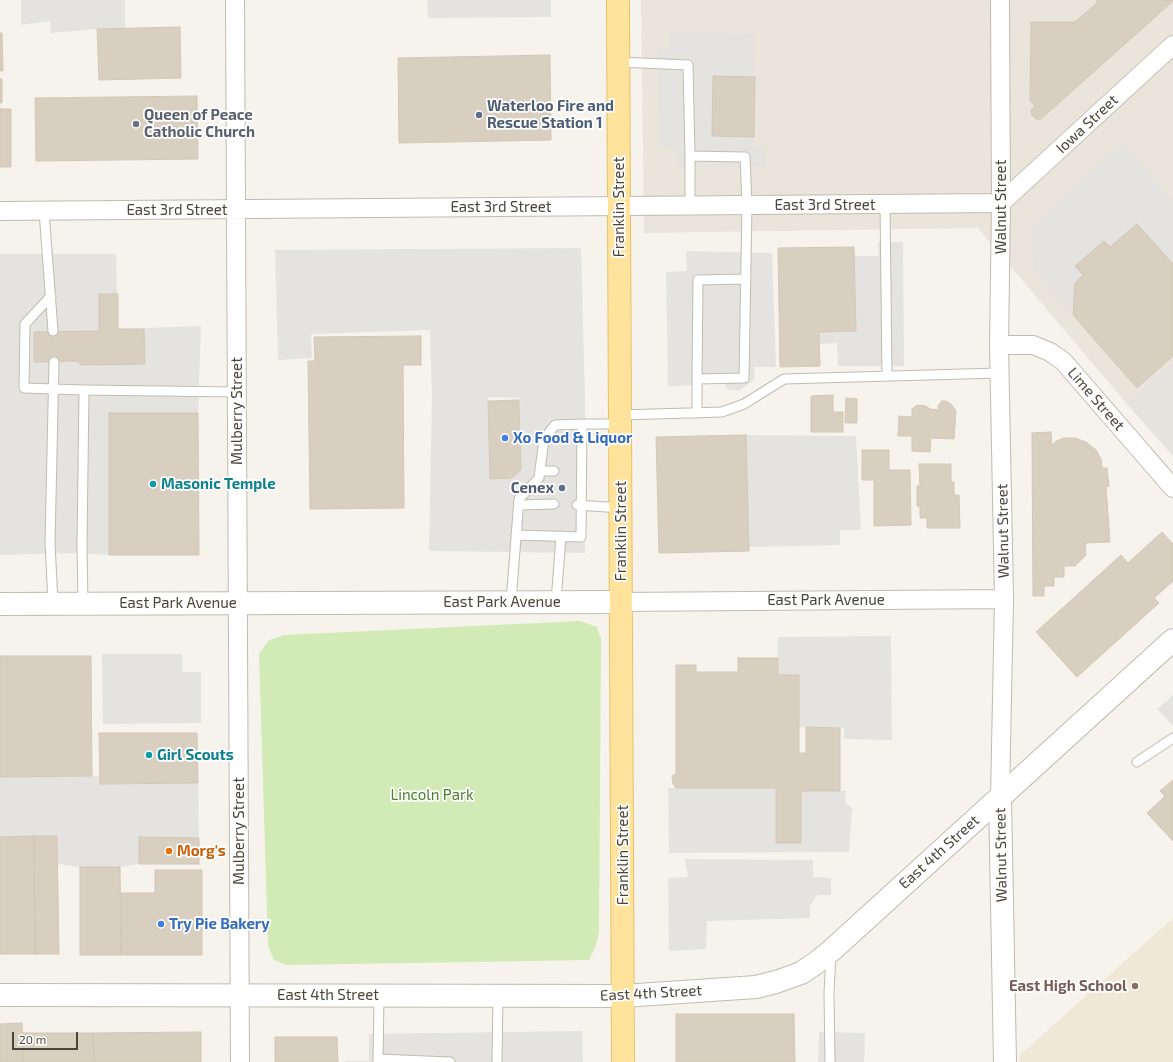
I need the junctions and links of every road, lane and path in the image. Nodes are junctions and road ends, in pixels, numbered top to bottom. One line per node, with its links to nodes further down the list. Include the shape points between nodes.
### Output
1 (235, 0): 12 (street, Mulberry Street)
2 (618, 0): 5 (main road, Franklin Street)
3 (1000, 0): 7 (street, Walnut Street)
4 (1173, 45): 7 (street, Iowa Street)
5 (618, 62): 6 (lane, via 688,65); 10 (main road, Franklin Street)
6 (690, 156): 9 (lane, via 745,157); 11 (lane)
7 (1001, 203): 8 (street, East 3rd Street); 18 (street, Walnut Street)
8 (885, 204): 9 (street, East 3rd Street); 21 (lane)
9 (747, 205): 11 (street, East 3rd Street); 15 (lane)
10 (619, 206): 11 (street, East 3rd Street); 12 (street, East 3rd Street); 27 (main road, Franklin Street)
11 (690, 206)
12 (236, 209): 14 (street, East 3rd Street); 25 (street, Mulberry Street)
13 (0, 211): 14 (street, East 3rd Street)
14 (44, 211): 16 (lane)
15 (745, 279): 22 (lane, via 744,378); 22 (lane, via 698,280)
16 (51, 296): 17 (lane); 23 (lane, via 25,324 24,388)
17 (53, 332)
18 (999, 345): 20 (street, Walnut Street); 31 (street, Lime Street, via 1033,345 1063,361)
19 (54, 362): 23 (lane)
20 (999, 373): 21 (lane); 38 (street, Walnut Street)
21 (887, 376): 26 (lane, via 784,379 744,404 722,412)
22 (697, 379): 26 (lane)
23 (53, 389): 24 (lane); 45 (lane, via 50,543)
24 (84, 390): 25 (lane); 42 (lane)
25 (237, 392): 43 (street, Mulberry Street)
26 (697, 413): 27 (lane)
27 (620, 420): 28 (lane); 35 (main road, Franklin Street)
28 (582, 424): 29 (lane, via 555,425 544,439); 34 (lane)
29 (540, 471): 30 (lane); 33 (lane, via 539,478 519,499)
30 (554, 471)
31 (1173, 488)
32 (554, 504): 33 (lane)
33 (519, 505): 36 (lane)
34 (579, 505): 35 (lane); 37 (lane, via 580,537)
35 (621, 508): 41 (main road, Franklin Street)
36 (516, 535): 37 (lane); 39 (lane)
37 (561, 536): 40 (lane)
38 (1004, 599): 41 (street, East Park Avenue); 49 (street, Walnut Street)
39 (511, 602): 40 (street, East Park Avenue); 43 (street, East Park Avenue)
40 (556, 602): 41 (street, East Park Avenue)
41 (621, 602): 55 (main road, Franklin Street)
42 (83, 603): 43 (street, East Park Avenue); 45 (street, East Park Avenue)
43 (238, 603): 52 (street, Mulberry Street)
44 (0, 604): 45 (street, East Park Avenue)
45 (53, 604)
46 (1173, 640): 49 (street, East 4th Street)
47 (1173, 738): 48 (lane)
48 (1137, 762)
49 (1000, 797): 50 (street, East 4th Street); 62 (street, Walnut Street)
50 (832, 950): 55 (street, East 4th Street, via 801,973 756,987); 61 (lane, via 829,993)
51 (0, 994): 52 (street, East 4th Street)
52 (240, 995): 53 (street, East 4th Street); 57 (street, Mulberry Street)
53 (379, 996): 54 (street, East 4th Street); 56 (lane)
54 (498, 996): 55 (street, East 4th Street); 59 (lane)
55 (623, 996): 60 (main road, Franklin Street)
56 (378, 1060): 58 (lane)
57 (240, 1062)
58 (450, 1062)
59 (497, 1062)
60 (623, 1062)
61 (830, 1062)
62 (1005, 1062)

